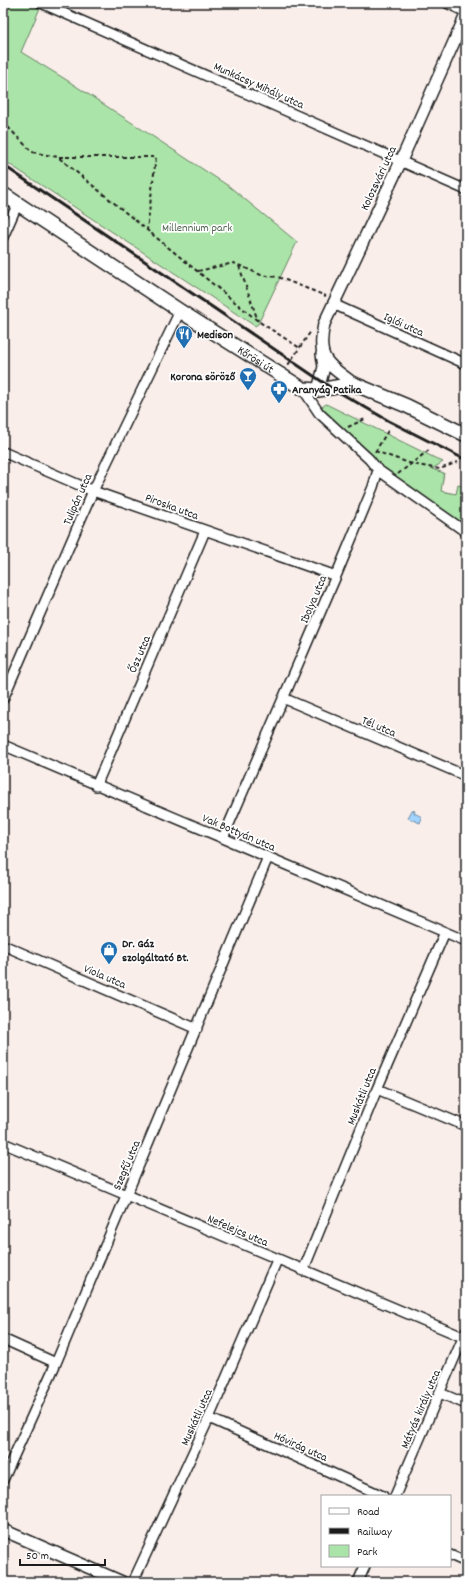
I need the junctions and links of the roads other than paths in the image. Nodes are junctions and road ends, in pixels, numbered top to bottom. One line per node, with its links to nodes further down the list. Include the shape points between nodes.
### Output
1 (41, 3): 5 (street, Munkácsy Mihály utca)
2 (447, 3): 3 (street)
3 (466, 12)
4 (466, 15): 5 (street, Kolozsvári utca)
5 (401, 161): 6 (street, Munkácsy Mihály utca); 10 (street, Kolozsvári utca)
6 (466, 190)
7 (3, 194): 8 (main road, Kőrösi út)
8 (18, 203): 9 (street); 11 (main road, Kőrösi út)
9 (3, 237)
10 (334, 302): 12 (street, Kolozsvári utca, via 320,340); 13 (street, Iglói utca)
11 (180, 312): 15 (main road, Kőrösi út); 20 (street, Tulipán utca)
12 (322, 354): 14 (street, via 330,366); 16 (street, Kolozsvári utca, via 324,368)
13 (466, 364)
14 (354, 384): 16 (main road, Kőrösi út); 17 (main road)
15 (303, 389): 16 (main road, Kőrösi út); 19 (street, via 319,413)
16 (318, 390)
17 (466, 435)
18 (3, 452): 20 (street, Piroska utca)
19 (378, 470): 22 (street); 23 (street, Ibolya utca)
20 (93, 491): 21 (street, Piroska utca); 25 (street, Tulipán utca)
21 (205, 531): 23 (street, Piroska utca); 28 (street, Ősz utca)
22 (466, 532)
23 (336, 576): 24 (street, Ibolya utca)
24 (283, 698): 27 (street, Tél utca); 29 (street, Ibolya utca)
25 (3, 699)
26 (3, 745): 28 (street, Vak Bottyán utca)
27 (466, 776)
28 (96, 786): 29 (street, Vak Bottyán utca)
29 (223, 838): 30 (street, Vak Bottyán utca)
30 (268, 857): 31 (street, Vak Bottyán utca); 34 (street, Szegfű utca)
31 (445, 932): 32 (street, Vak Bottyán utca); 35 (street, Muskátli utca)
32 (466, 941)
33 (3, 945): 34 (street, Viola utca)
34 (197, 1029): 38 (street, Szegfű utca)
35 (377, 1089): 36 (street); 40 (street, Muskátli utca)
36 (466, 1126)
37 (3, 1143): 38 (street, Nefelejcs utca)
38 (126, 1196): 39 (street, Nefelejcs utca); 43 (street, Szegfű utca)
39 (277, 1260): 40 (street, Nefelejcs utca); 46 (street, Muskátli utca)
40 (303, 1271): 41 (street, Nefelejcs utca)
41 (465, 1334): 44 (street, Mátyás király utca)
42 (3, 1339): 43 (street)
43 (56, 1363): 47 (street, Szegfű utca)
44 (440, 1393): 45 (street); 49 (street, Mátyás király utca)
45 (466, 1404)
46 (209, 1418): 48 (street, Hóvirág utca); 55 (street, Muskátli utca)
47 (3, 1480)
48 (381, 1495)
49 (395, 1495)
50 (3, 1530): 54 (street)
51 (451, 1555): 52 (street)
52 (466, 1562)
53 (365, 1567): 56 (street)
54 (122, 1582)
55 (133, 1582)
56 (358, 1582)

